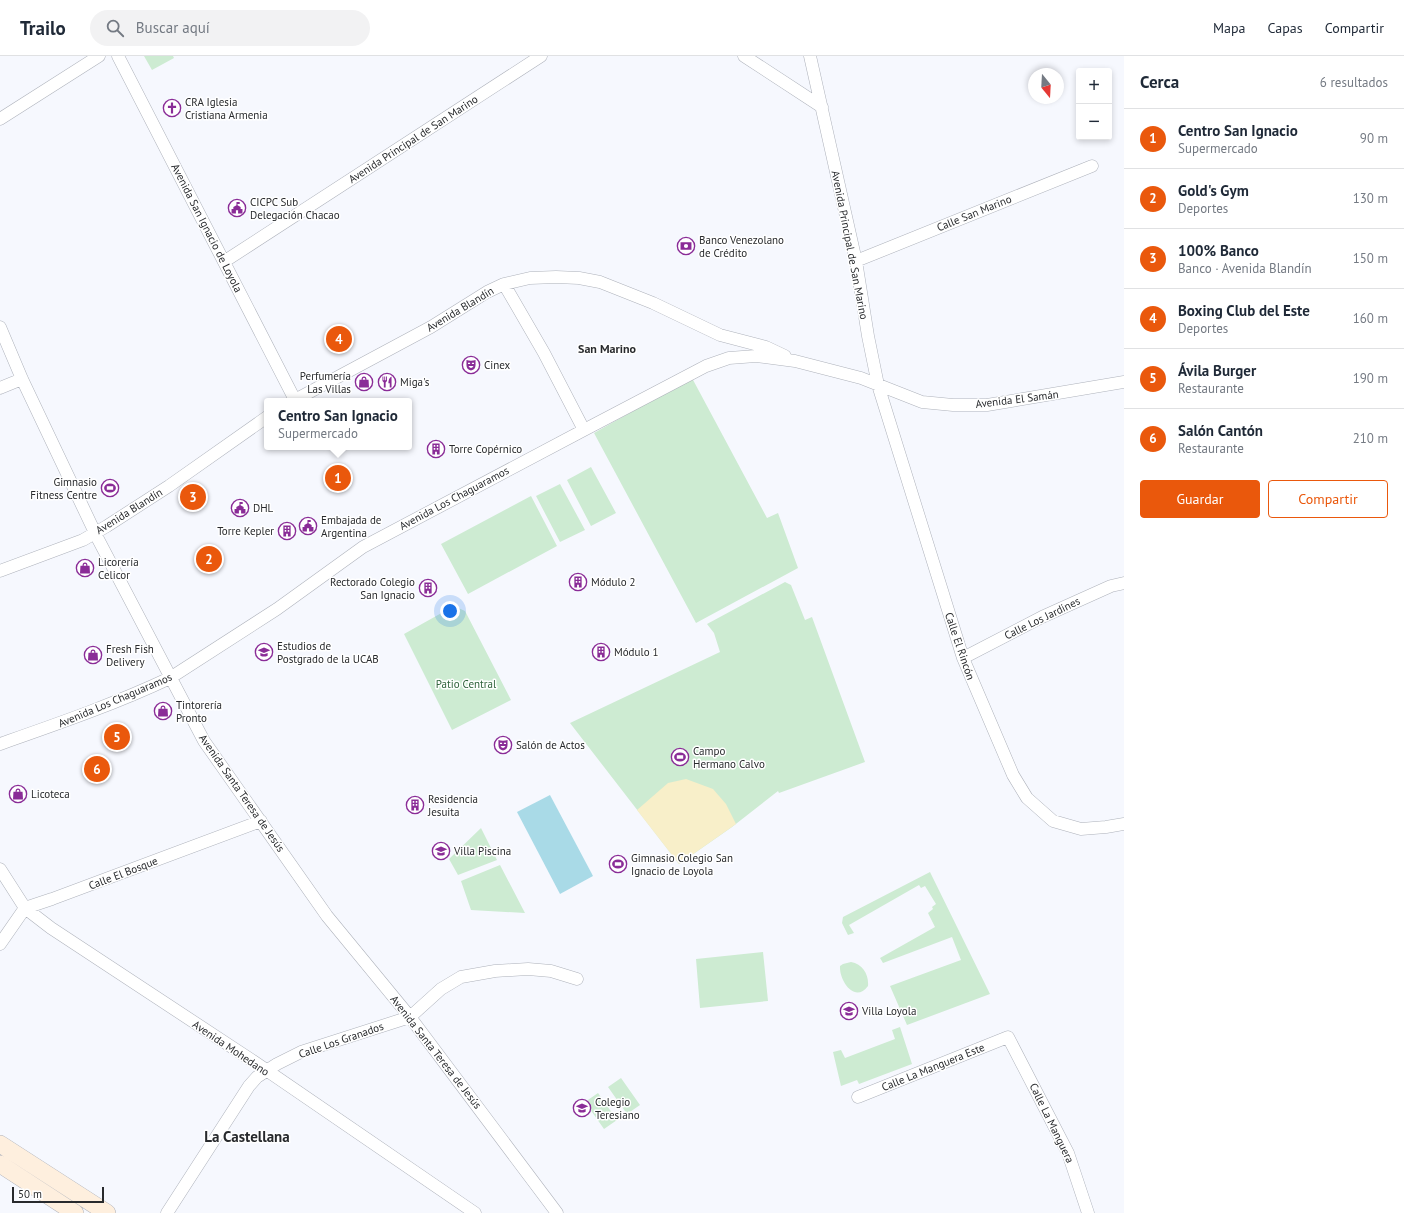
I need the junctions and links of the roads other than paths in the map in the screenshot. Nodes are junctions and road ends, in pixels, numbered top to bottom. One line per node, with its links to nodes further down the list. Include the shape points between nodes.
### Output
1 (99, 56): 7 (street)
2 (118, 56): 9 (street, Avenida San Ignacio de Loyola)
3 (541, 56): 9 (street, Avenida Principal de San Marino)
4 (744, 56): 6 (street)
5 (810, 56): 6 (street, Avenida Principal de San Marino)
6 (822, 106): 10 (street, Avenida Principal de San Marino)
7 (0, 119)
8 (1092, 166): 10 (street, Calle San Marino)
9 (225, 261): 20 (street, Avenida San Ignacio de Loyola)
10 (856, 261): 18 (street, Avenida Principal de San Marino)
11 (504, 284): 13 (street, Avenida Blandín, via 530,278 556,277 600,282); 21 (street, Avenida Blandín, via 418,334); 23 (street)
12 (0, 327): 16 (street, Avenida Santa Teresa de Jesús)
13 (720, 335): 14 (street, via 726,342); 15 (street, Avenida Blandín, via 766,347)
14 (729, 358): 15 (street, Avenida Los Chaguaramos, via 756,356); 23 (street, Avenida Los Chaguaramos, via 706,366)
15 (795, 361): 18 (street, Avenida El Samán)
16 (22, 379): 19 (street); 24 (street, Avenida Santa Teresa de Jesús)
17 (1124, 382): 18 (street, Avenida El Samán, via 987,405 922,402)
18 (878, 384): 27 (street, Calle El Rincón)
19 (0, 388)
20 (293, 398)
21 (298, 398)
22 (264, 419): 24 (street, Avenida Blandín, via 169,486)
23 (584, 430): 28 (street, Avenida Los Chaguaramos, via 363,547 277,609)
24 (96, 532): 25 (street, Avenida Blandín, via 70,546); 28 (street, Avenida Santa Teresa de Jesús)
25 (0, 571)
26 (1124, 583): 27 (street, Calle Los Jardines, via 1111,586 1042,617)
27 (963, 658): 31 (street, Calle El Rincón, via 1012,775 1027,798 1053,821 1081,829)
28 (170, 678): 29 (street, Avenida Los Chaguaramos); 30 (street, Avenida Santa Teresa de Jesús, via 204,741)
29 (0, 744)
30 (261, 821): 33 (street, Calle El Bosque); 36 (street, Avenida Santa Teresa de Jesús, via 327,916)
31 (1124, 824)
32 (0, 869): 33 (street, Avenida Mohedano)
33 (25, 908): 34 (street); 38 (street, Avenida Mohedano)
34 (0, 944)
35 (577, 979): 36 (street, Calle Los Granados, via 552,971 528,969 468,975 441,989)
36 (410, 1017): 38 (street, Calle Los Granados, via 301,1052); 46 (street, Avenida Santa Teresa de Jesús)
37 (1008, 1037): 39 (street, Calle La Manguera Este); 47 (street, Calle La Manguera, via 1068,1154)
38 (266, 1072): 44 (street, Calle Los Granados, via 249,1086); 45 (street, Avenida Mohedano)
39 (858, 1097)
40 (0, 1144): 43 (street)
41 (0, 1164): 42 (street)
42 (75, 1213)
43 (107, 1213)
44 (167, 1213)
45 (475, 1213)
46 (557, 1213)
47 (1088, 1213)

